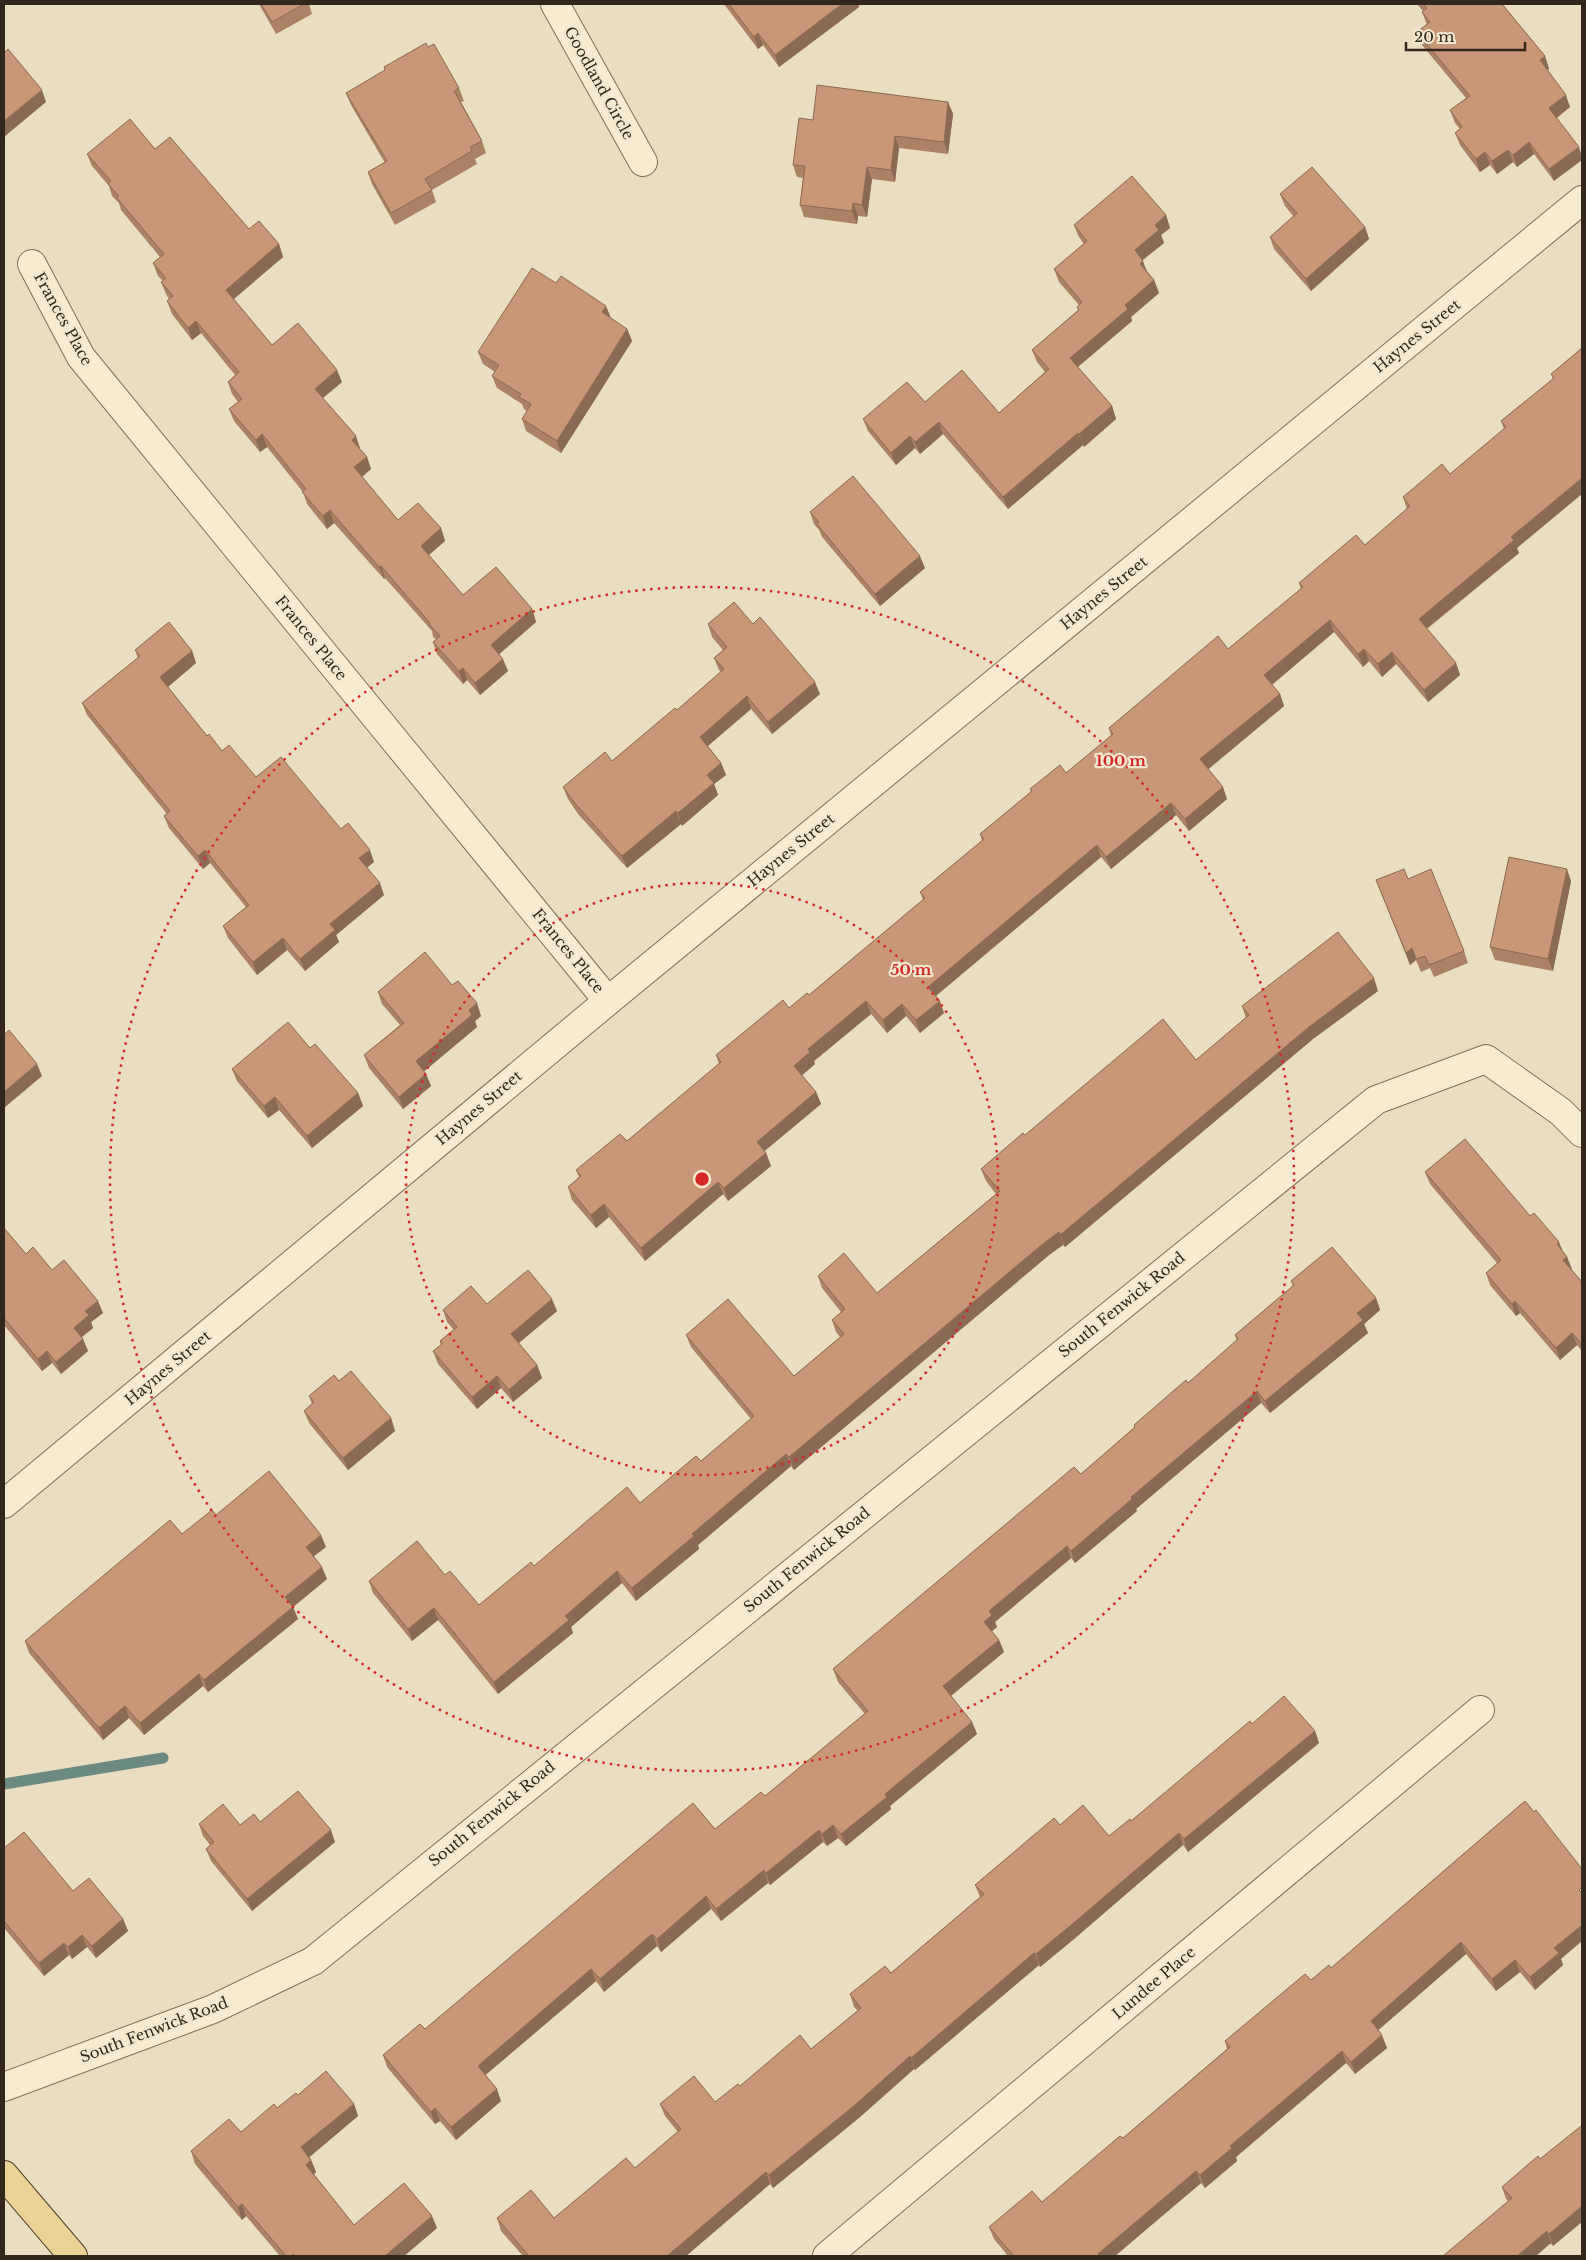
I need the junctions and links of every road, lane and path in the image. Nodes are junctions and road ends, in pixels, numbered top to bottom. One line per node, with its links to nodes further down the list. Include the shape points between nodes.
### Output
1 (555, 4): 2 (street, Goodland Circle)
2 (643, 162)
3 (1582, 200): 5 (street, Haynes Street)
4 (32, 264): 5 (street, Frances Place, via 81,357)
5 (608, 1001): 7 (street, Haynes Street)
6 (1582, 1133): 9 (street, South Fenwick Road, via 1561,1112 1486,1059 1376,1100 313,1961 213,2009)
7 (4, 1504)
8 (1480, 1710): 12 (street, Lundee Place)
9 (4, 2087)
10 (4, 2175): 11 (main road)
11 (73, 2256)
12 (828, 2256)

